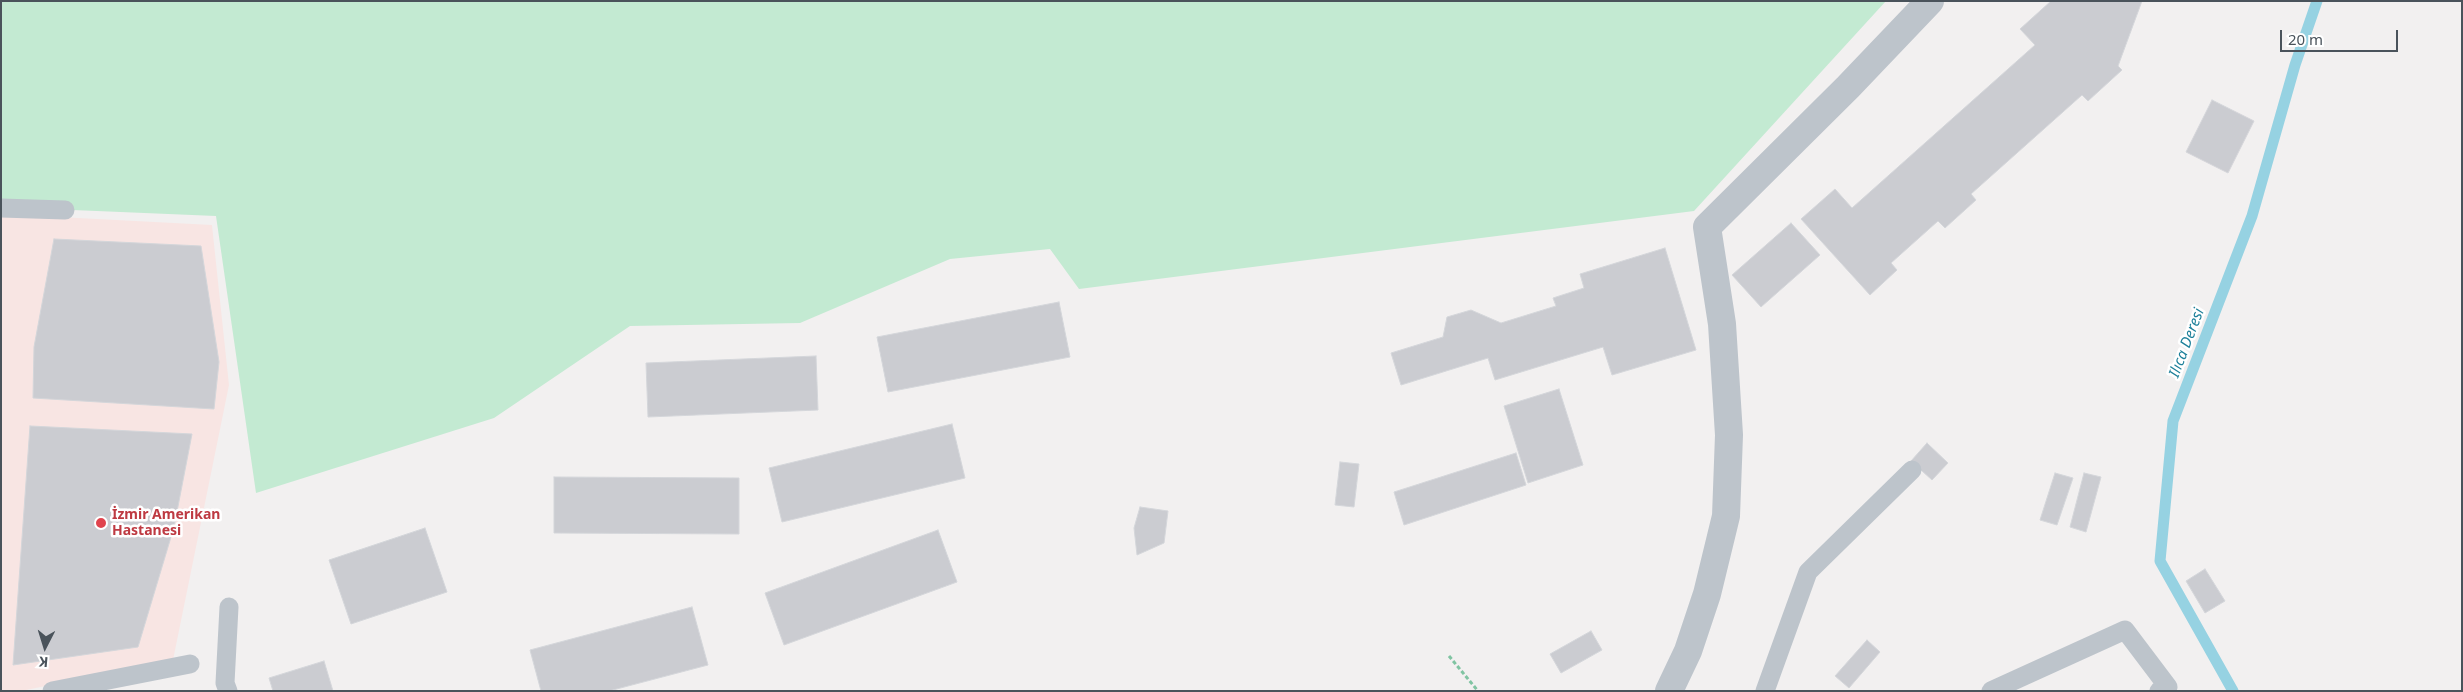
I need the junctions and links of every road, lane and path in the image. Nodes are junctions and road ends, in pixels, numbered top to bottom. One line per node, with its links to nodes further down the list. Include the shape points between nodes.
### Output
1 (1930, 1): 11 (street, via 1707,227 1723,333 1729,435 1726,516 1707,594 1688,651)
2 (1, 208): 3 (lane)
3 (65, 210)
4 (1912, 470): 12 (lane, via 1808,572)
5 (228, 607): 9 (lane)
6 (1449, 656): 10 (path)
7 (190, 664): 8 (lane)
8 (52, 691)
9 (228, 691)
10 (1478, 691)
11 (1669, 691)
12 (1765, 691)
13 (1991, 691): 14 (lane, via 2125,630 2168,687)
14 (2159, 691)

